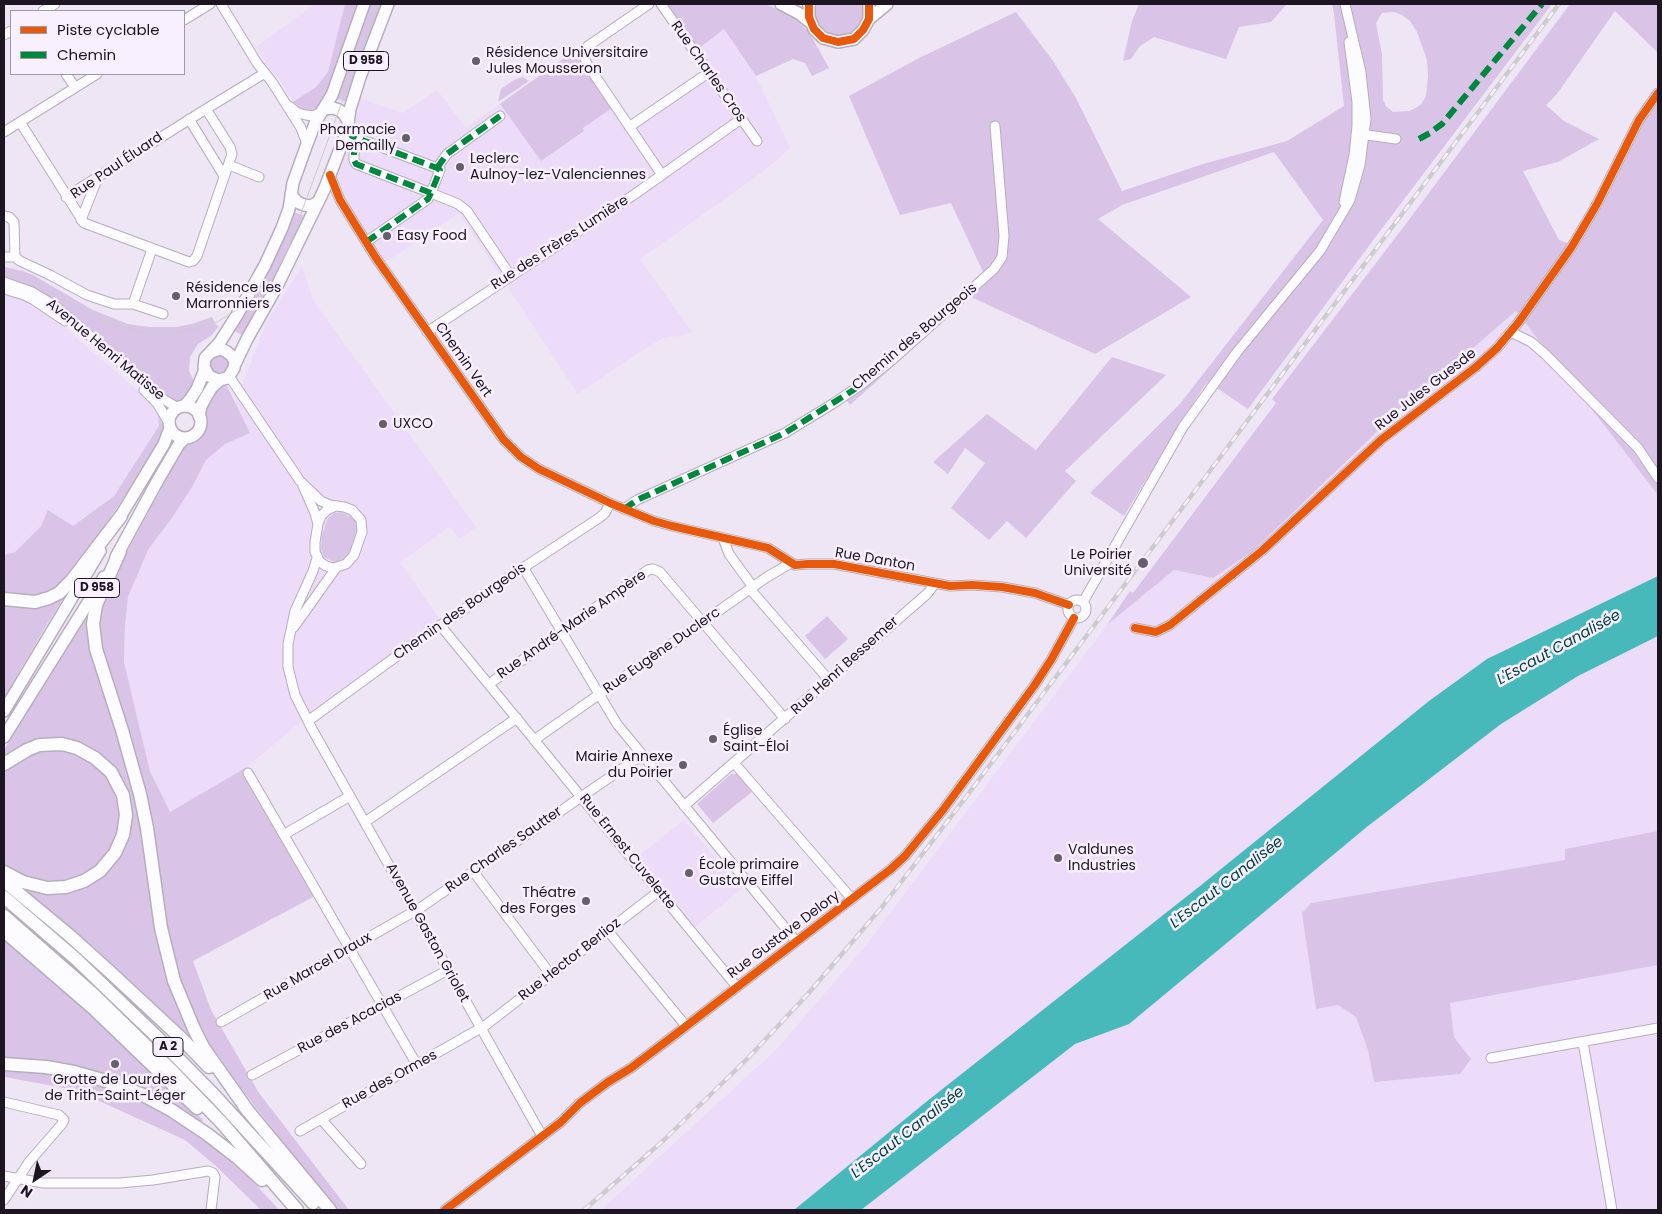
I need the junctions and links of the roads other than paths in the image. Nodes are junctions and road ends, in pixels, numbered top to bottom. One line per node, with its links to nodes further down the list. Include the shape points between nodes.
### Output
1 (210, 4): 12 (street)
2 (221, 4): 15 (street)
3 (364, 4): 23 (main road, D 958, via 333,91)
4 (388, 4): 28 (main road, D 958, via 360,77)
5 (649, 4): 30 (street, via 588,46 584,53 585,62)
6 (661, 4): 16 (street, Rue Charles Cros)
7 (781, 4): 14 (main road)
8 (810, 4): 14 (main road, via 808,14)
9 (869, 4): 13 (main road)
10 (887, 4): 13 (main road)
11 (1346, 7): 32 (street, via 1363,82 1365,104)
12 (185, 19)
13 (869, 19): 14 (main road, via 859,35 842,42 823,38)
14 (811, 23)
15 (265, 73): 21 (street); 22 (street, Rue Paul Éluard)
16 (708, 73): 26 (street, Rue Charles Cros); 30 (street)
17 (67, 75): 19 (street)
18 (95, 75): 19 (street)
19 (75, 87): 27 (street)
20 (1658, 93): 60 (street, Rue Jules Guesde, via 1635,128 1581,232)
21 (284, 102): 23 (street, via 303,115 313,116); 36 (street)
22 (206, 109): 25 (street, Rue Paul Éluard); 37 (street, via 232,151)
23 (322, 111): 28 (main road, via 339,110 344,114); 36 (main road)
24 (500, 116): 38 (street, via 447,154)
25 (189, 119): 41 (street); 42 (street, Rue Paul Éluard)
26 (741, 119): 35 (street, Rue Charles Cros); 40 (street, Rue des Frères Lumière)
27 (20, 122): 31 (street); 46 (street)
28 (347, 126): 34 (street, via 350,135); 39 (main road)
29 (995, 126): 73 (street, Chemin des Bourgeois, via 1004,241 1002,257 994,269 892,360 834,403 784,433 637,500)
30 (630, 127): 40 (street)
31 (4, 130)
32 (1361, 134): 33 (street); 85 (street, via 1354,190 1339,219 1315,257 1237,352 1183,427)
33 (1396, 139)
34 (365, 140): 38 (street); 44 (street, via 354,152 356,164)
35 (756, 140)
36 (307, 144): 45 (main road)
37 (229, 165): 41 (street, Rue Paul Éluard); 43 (street)
38 (437, 168): 44 (street, via 440,170)
39 (330, 175): 47 (main road); 48 (street, Chemin Vert)
40 (662, 175): 55 (street, Rue des Frères Lumière)
41 (224, 176): 52 (street, Rue Paul Éluard, via 195,260 189,262)
42 (98, 177): 46 (street, Rue Paul Éluard); 50 (street)
43 (259, 177)
44 (431, 193): 51 (street, via 428,200); 55 (street, via 467,211)
45 (291, 194): 47 (main road, via 304,206 311,206); 61 (main road, via 284,223 265,265 237,315)
46 (66, 197): 50 (street, Rue Paul Éluard)
47 (320, 198): 48 (street, via 334,196); 62 (main road, via 278,286)
48 (340, 200): 51 (street, Chemin Vert)
49 (4, 216): 54 (street, via 14,222)
50 (81, 220): 52 (street, Rue Paul Éluard, via 89,226)
51 (366, 242): 59 (street, Chemin Vert)
52 (152, 249): 57 (street)
53 (4, 257): 54 (street)
54 (15, 257): 57 (street, via 95,299)
55 (510, 275): 59 (street, Rue des Frères Lumière)
56 (5, 287): 65 (street, Avenue Henri Matisse, via 32,292 54,305 162,399); 67 (street, Avenue Henri Matisse, via 60,317 150,396)
57 (133, 304): 58 (street)
58 (163, 314)
59 (427, 332): 71 (street, Chemin Vert, via 514,451 544,472)
60 (1511, 332): 69 (street, via 1536,345 1560,368 1638,448); 90 (street, Rue Jules Guesde, via 1482,363 1382,440 1263,550 1170,626 1156,632)
61 (211, 352): 62 (main road, via 226,350); 63 (main road, via 205,358)
62 (235, 364): 64 (main road, via 233,372)
63 (204, 369): 64 (main road, via 210,377); 65 (main road, via 191,399)
64 (225, 378): 66 (main road, via 212,387); 70 (street)
65 (181, 407): 66 (main road, via 194,409); 67 (main road, via 170,415)
66 (199, 416): 68 (main road, via 199,430)
67 (169, 426): 68 (main road, via 177,436); 74 (main road, D 958, via 160,451)
68 (185, 438): 77 (main road, D 958)
69 (1658, 478)
70 (300, 481): 72 (street, via 318,498); 75 (street)
71 (610, 503): 73 (street, Chemin Vert); 80 (street, Chemin des Bourgeois, via 599,518)
72 (336, 506): 75 (street, via 324,513); 81 (street, via 352,510 363,528 352,558)
73 (624, 509): 76 (street, via 665,524)
74 (121, 516): 84 (highway, via 76,576 58,593 35,602); 96 (main road, D 958)
75 (318, 524): 78 (street)
76 (723, 538): 79 (street, via 768,548); 83 (street, via 729,554)
77 (120, 551): 100 (main road, D 958); 137 (highway, via 96,605 93,624 96,649 140,794 161,928 176,987 203,1047)
78 (317, 558): 81 (street, via 330,568); 92 (street, Avenue Gaston Griolet, via 295,611)
79 (791, 564): 82 (street, Rue Danton, via 842,566); 83 (street, Rue Eugène Duclerc)
80 (522, 567): 89 (street, Chemin des Bourgeois); 91 (street)
81 (336, 568): 92 (street)
82 (935, 583): 86 (street, Rue Danton, via 1010,588); 93 (street, Rue Henri Bessemer, via 928,593)
83 (752, 588): 88 (street, Rue Eugène Duclerc); 93 (street)
84 (4, 599)
85 (1083, 602): 86 (street, via 1076,600); 87 (street, via 1085,614)
86 (1069, 605): 87 (street, via 1069,613)
87 (1074, 618): 116 (street, Rue Gustave Delory, via 1034,686 921,837 901,860)
88 (703, 623): 91 (street, Rue André-Marie Ampère, via 660,572 648,570); 95 (street, Rue Eugène Duclerc); 98 (street)
89 (440, 625): 94 (street, Rue Ernest Cuvelette); 99 (street, Chemin des Bourgeois)
90 (1135, 628)
91 (561, 632): 94 (street, Rue André-Marie Ampère); 95 (street)
92 (290, 633): 99 (street, Avenue Gaston Griolet, via 288,672)
93 (828, 679): 98 (street, Rue Henri Bessemer)
94 (489, 684): 97 (street, Rue Ernest Cuvelette)
95 (598, 695): 101 (street, Rue Eugène Duclerc); 102 (street, via 616,724)
96 (4, 711)
97 (517, 718): 101 (street, Rue Ernest Cuvelette); 109 (street)
98 (785, 719): 103 (street, Rue Henri Bessemer)
99 (310, 725): 106 (street, Avenue Gaston Griolet)
100 (4, 737)
101 (534, 740): 107 (street, Rue Ernest Cuvelette)
102 (642, 755): 107 (street, Rue Charles Sautter); 108 (street)
103 (734, 763): 108 (street, Rue Henri Bessemer); 116 (street)
104 (4, 764): 112 (highway, via 40,746 54,744 77,748 111,772 123,795 126,815 123,835 112,858 84,881 66,887 46,888 23,882)
105 (248, 773): 110 (street)
106 (350, 796): 109 (street, Avenue Gaston Griolet); 110 (street)
107 (581, 797): 111 (street, Rue Charles Sautter); 114 (street, Rue Ernest Cuvelette)
108 (684, 806): 121 (street)
109 (365, 822): 117 (street, Avenue Gaston Griolet)
110 (285, 834): 122 (street)
111 (473, 871): 117 (street, Rue Charles Sautter); 124 (street)
112 (4, 872)
113 (4, 880): 137 (highway, via 160,1018 209,1066)
114 (659, 891): 120 (street, Rue Hector Berlioz); 125 (street, Rue Ernest Cuvelette)
115 (4, 897): 148 (highway, A 2, via 76,959 156,1036)
116 (852, 899): 121 (street, Rue Gustave Delory)
117 (415, 911): 122 (street, Rue Marcel Draux); 123 (street, Avenue Gaston Griolet)
118 (4, 916): 144 (highway, A 2, via 76,978 147,1046 222,1123)
119 (4, 931): 144 (highway, via 119,1032)
120 (608, 931): 124 (street, Rue Hector Berlioz); 128 (street)
121 (796, 942): 125 (street, Rue Gustave Delory)
122 (351, 949): 126 (street); 127 (street, Rue Marcel Draux)
123 (448, 970): 126 (street, Rue des Acacias); 130 (street, Avenue Gaston Griolet)
124 (552, 975): 130 (street, Rue Hector Berlioz)
125 (737, 987): 128 (street, Rue Gustave Delory)
126 (384, 1006): 134 (street); 135 (street, Rue des Acacias)
127 (221, 1022)
128 (686, 1026): 140 (street, Rue Gustave Delory, via 608,1082)
129 (1658, 1028): 131 (street)
130 (481, 1029): 134 (street, Rue des Ormes); 140 (street, Avenue Gaston Griolet)
131 (1583, 1042): 132 (street); 151 (street)
132 (1491, 1058)
133 (4, 1064): 147 (highway, via 82,1074 124,1087 156,1102 223,1146)
134 (418, 1065): 138 (street, Rue des Ormes)
135 (252, 1075)
136 (4, 1102): 143 (street, via 59,1115 64,1120)
137 (248, 1111): 149 (highway)
138 (321, 1120): 139 (street, Rue des Ormes); 141 (street)
139 (300, 1131)
140 (542, 1136): 150 (street, Rue Gustave Delory)
141 (361, 1164)
142 (4, 1176): 143 (street)
143 (17, 1179): 145 (street); 146 (street, via 120,1183 206,1171 214,1177)
144 (272, 1181): 147 (highway, A 2)
145 (4, 1200)
146 (212, 1210)
147 (297, 1210)
148 (320, 1210)
149 (330, 1210)
150 (445, 1210)
151 (1612, 1210)

